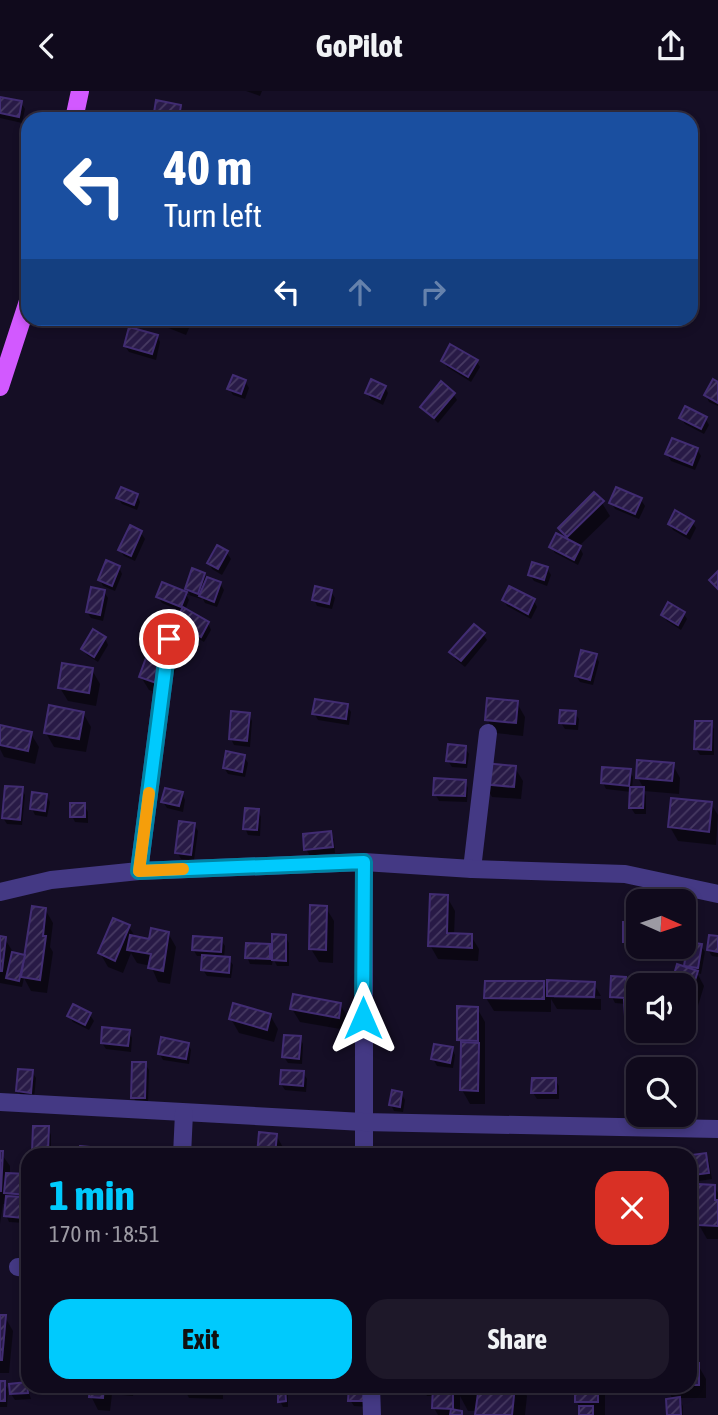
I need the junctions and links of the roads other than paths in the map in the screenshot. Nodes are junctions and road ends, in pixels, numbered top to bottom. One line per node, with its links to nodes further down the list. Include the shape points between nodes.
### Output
1 (80, 91): 2 (main road)
2 (76, 112)
3 (21, 322): 4 (main road)
4 (0, 387)
5 (169, 639): 9 (street)
6 (488, 733): 8 (street)
7 (364, 862): 8 (street); 9 (street); 14 (street)
8 (472, 869): 11 (street, via 625,874)
9 (139, 871): 10 (street, via 51,880)
10 (0, 892)
11 (718, 894)
12 (0, 1102): 13 (street)
13 (184, 1113): 14 (street); 16 (street)
14 (363, 1122): 15 (street); 17 (street)
15 (718, 1129)
16 (182, 1148)
17 (364, 1148)
18 (371, 1393): 19 (street)
19 (372, 1415)

